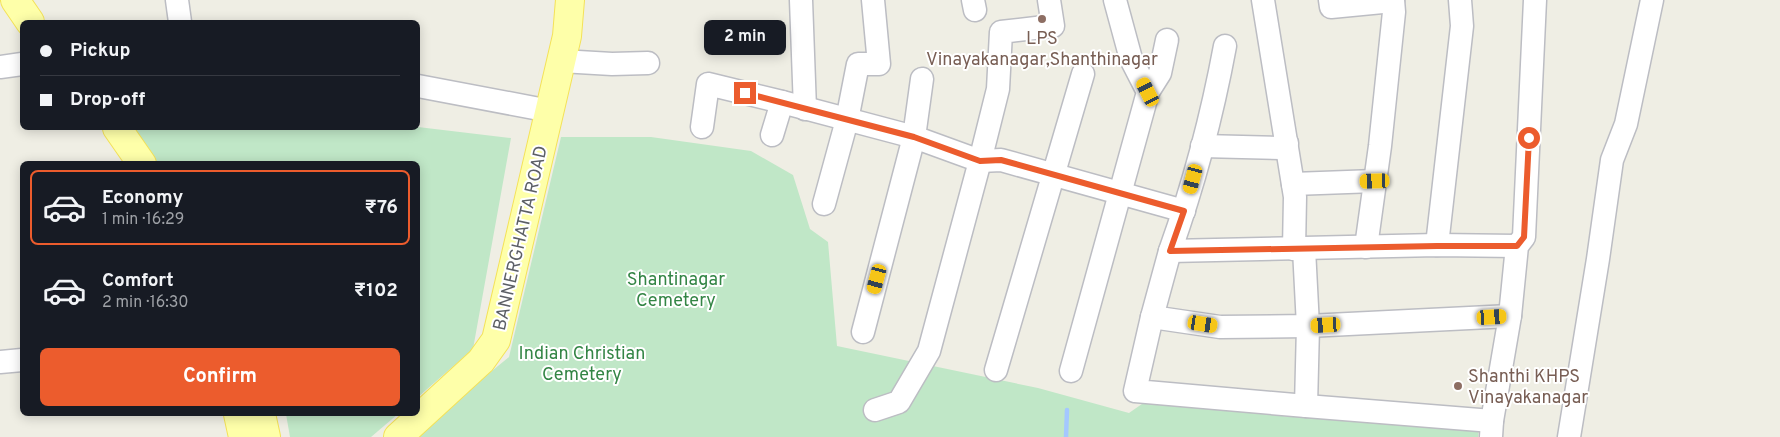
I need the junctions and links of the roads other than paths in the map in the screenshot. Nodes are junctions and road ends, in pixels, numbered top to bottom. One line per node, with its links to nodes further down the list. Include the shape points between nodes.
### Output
1 (15, 0): 15 (main road)
2 (34, 0): 16 (main road)
3 (177, 0): 17 (street)
4 (570, 0): 20 (main road, BANNERGHATTA ROAD)
5 (801, 0): 29 (street)
6 (873, 0): 31 (street, via 879,64 858,64)
7 (1049, 0): 41 (street, via 1053,26 1001,32 998,89)
8 (1115, 0): 27 (street, via 1131,59)
9 (1263, 0): 37 (street)
10 (1330, 0): 11 (street, via 1331,7)
11 (1393, 0): 43 (street)
12 (1460, 0): 48 (street, via 1462,26)
13 (1535, 0): 49 (street, via 1524,237)
14 (1652, 0): 69 (street, via 1626,124 1612,160)
15 (29, 20)
16 (48, 20)
17 (180, 20)
18 (1167, 40): 27 (street, via 1160,73)
19 (1225, 46): 38 (street)
20 (561, 61): 21 (street); 30 (main road, BANNERGHATTA ROAD)
21 (648, 63)
22 (20, 64): 23 (street)
23 (0, 68)
24 (1083, 74): 42 (street)
25 (922, 79): 36 (street)
26 (420, 86): 30 (street)
27 (1148, 92): 45 (street)
28 (782, 102): 29 (street); 32 (street, via 708,84); 35 (street)
29 (805, 109): 31 (street)
30 (550, 111): 68 (main road, BANNERGHATTA ROAD, via 496,340 481,361)
31 (847, 120): 36 (street); 46 (street)
32 (702, 127)
33 (100, 130): 39 (main road)
34 (118, 130): 40 (main road)
35 (772, 135)
36 (914, 137): 41 (street); 56 (street)
37 (1286, 143): 38 (street, via 1281,148); 44 (street)
38 (1202, 146): 47 (street)
39 (122, 161)
40 (140, 161)
41 (980, 161): 42 (street, via 1001,160); 62 (street, via 928,351 899,402)
42 (1054, 174): 45 (street); 59 (street)
43 (1375, 181): 44 (street); 50 (street)
44 (1293, 184): 51 (street)
45 (1120, 192): 47 (street); 60 (street)
46 (824, 204)
47 (1184, 211): 52 (street)
48 (1437, 246): 49 (street); 50 (street)
49 (1517, 246): 53 (street)
50 (1366, 247): 51 (street)
51 (1299, 249): 52 (street); 55 (street)
52 (1170, 251): 54 (street)
53 (1510, 316): 55 (street); 65 (street)
54 (1152, 317): 55 (street, via 1220,327); 61 (street, via 1135,391)
55 (1308, 326): 61 (street)
56 (863, 332)
57 (20, 360): 58 (street)
58 (0, 362)
59 (996, 370)
60 (1071, 371)
61 (1306, 406): 65 (street)
62 (875, 410)
63 (238, 416): 66 (main road)
64 (261, 416): 67 (main road)
65 (1491, 429)
66 (243, 437)
67 (266, 437)
68 (398, 437)
69 (1569, 437)

